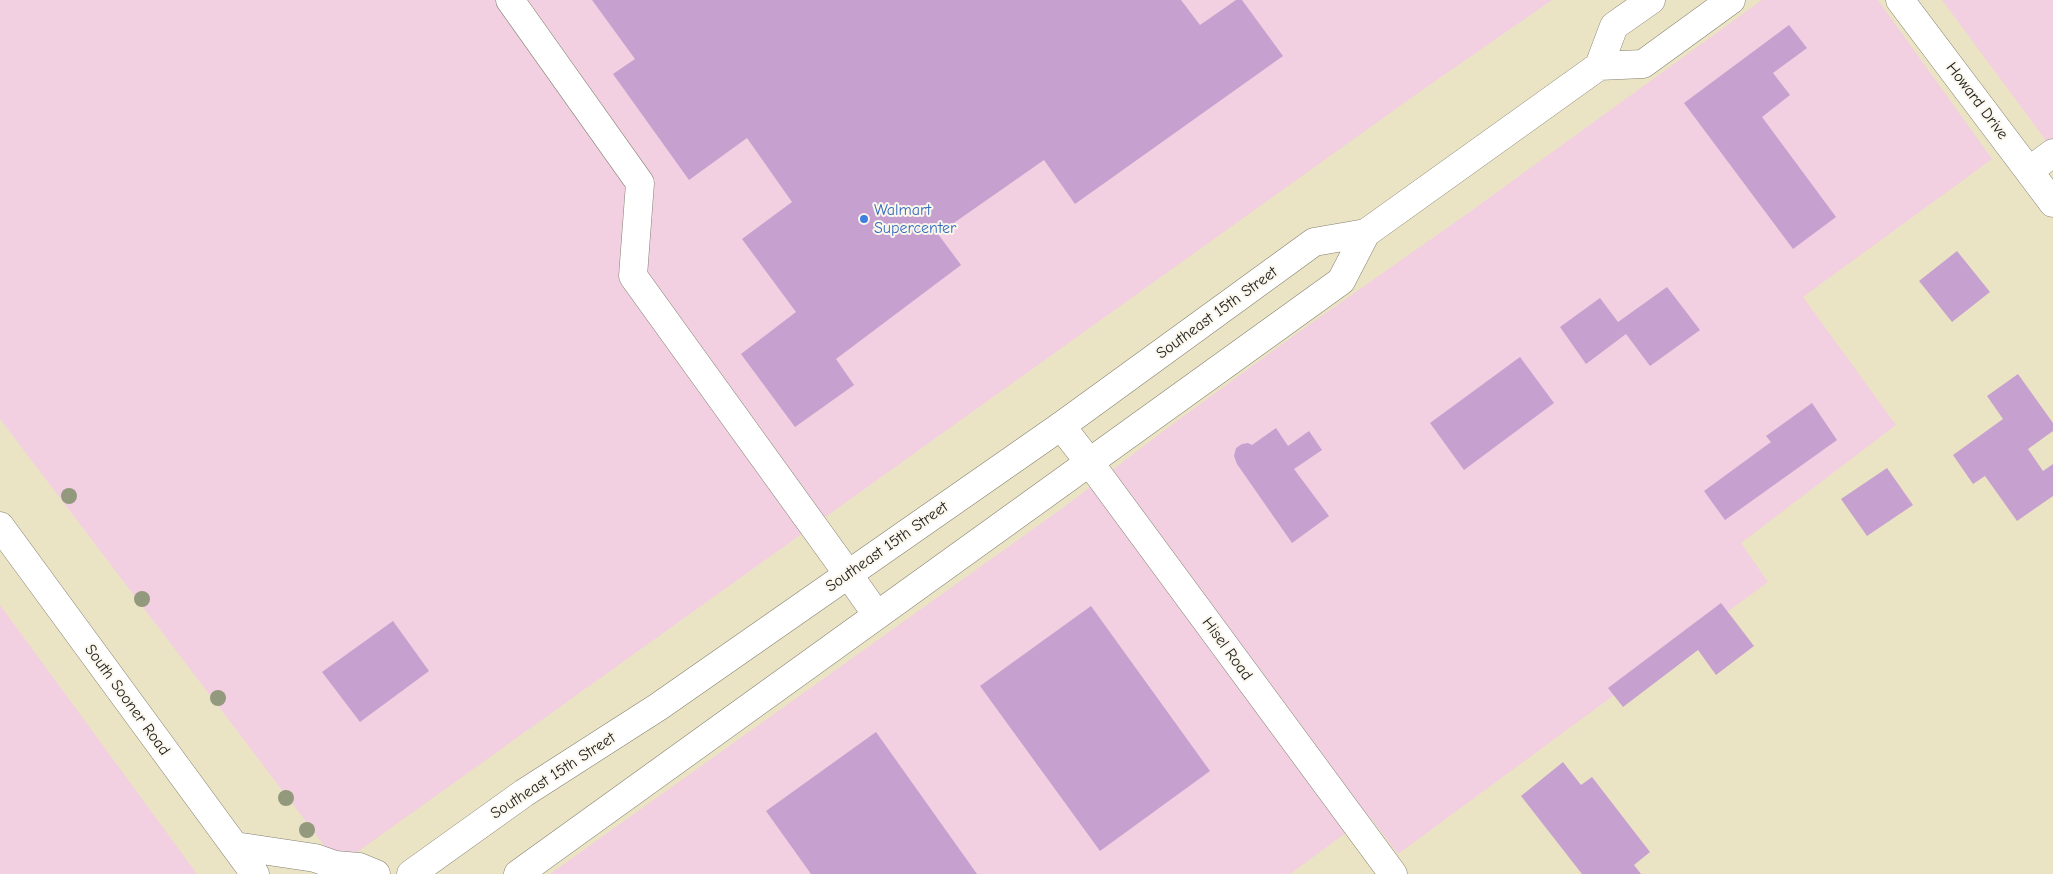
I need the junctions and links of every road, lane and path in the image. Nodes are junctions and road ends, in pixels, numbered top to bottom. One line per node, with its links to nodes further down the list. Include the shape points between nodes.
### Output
1 (510, 0): 13 (main road, via 640,183 633,276)
2 (1651, 0): 5 (main road, via 1614,26)
3 (1730, 0): 5 (main road, via 1644,64)
4 (1900, 0): 7 (main road, Howard Drive)
5 (1599, 66): 9 (main road, Southeast 15th Street)
6 (2053, 153): 7 (main road)
7 (2029, 171): 8 (main road, Howard Drive)
8 (2053, 203)
9 (1366, 233): 10 (main road, Southeast 15th Street, via 1314,242); 11 (main road, Southeast 15th Street, via 1341,281)
10 (1061, 426): 11 (main road, Hisel Road); 13 (main road, Southeast 15th Street)
11 (1090, 463): 14 (main road, Southeast 15th Street); 20 (main road, Hisel Road)
12 (0, 526): 15 (main road, South Sooner Road)
13 (848, 574): 14 (main road); 18 (main road, Southeast 15th Street, via 658,707 524,793)
14 (877, 615): 19 (main road, Southeast 15th Street)
15 (235, 846): 16 (main road, South Sooner Road); 17 (main road, via 315,858)
16 (255, 874)
17 (376, 874)
18 (411, 874)
19 (518, 874)
20 (1393, 874)

